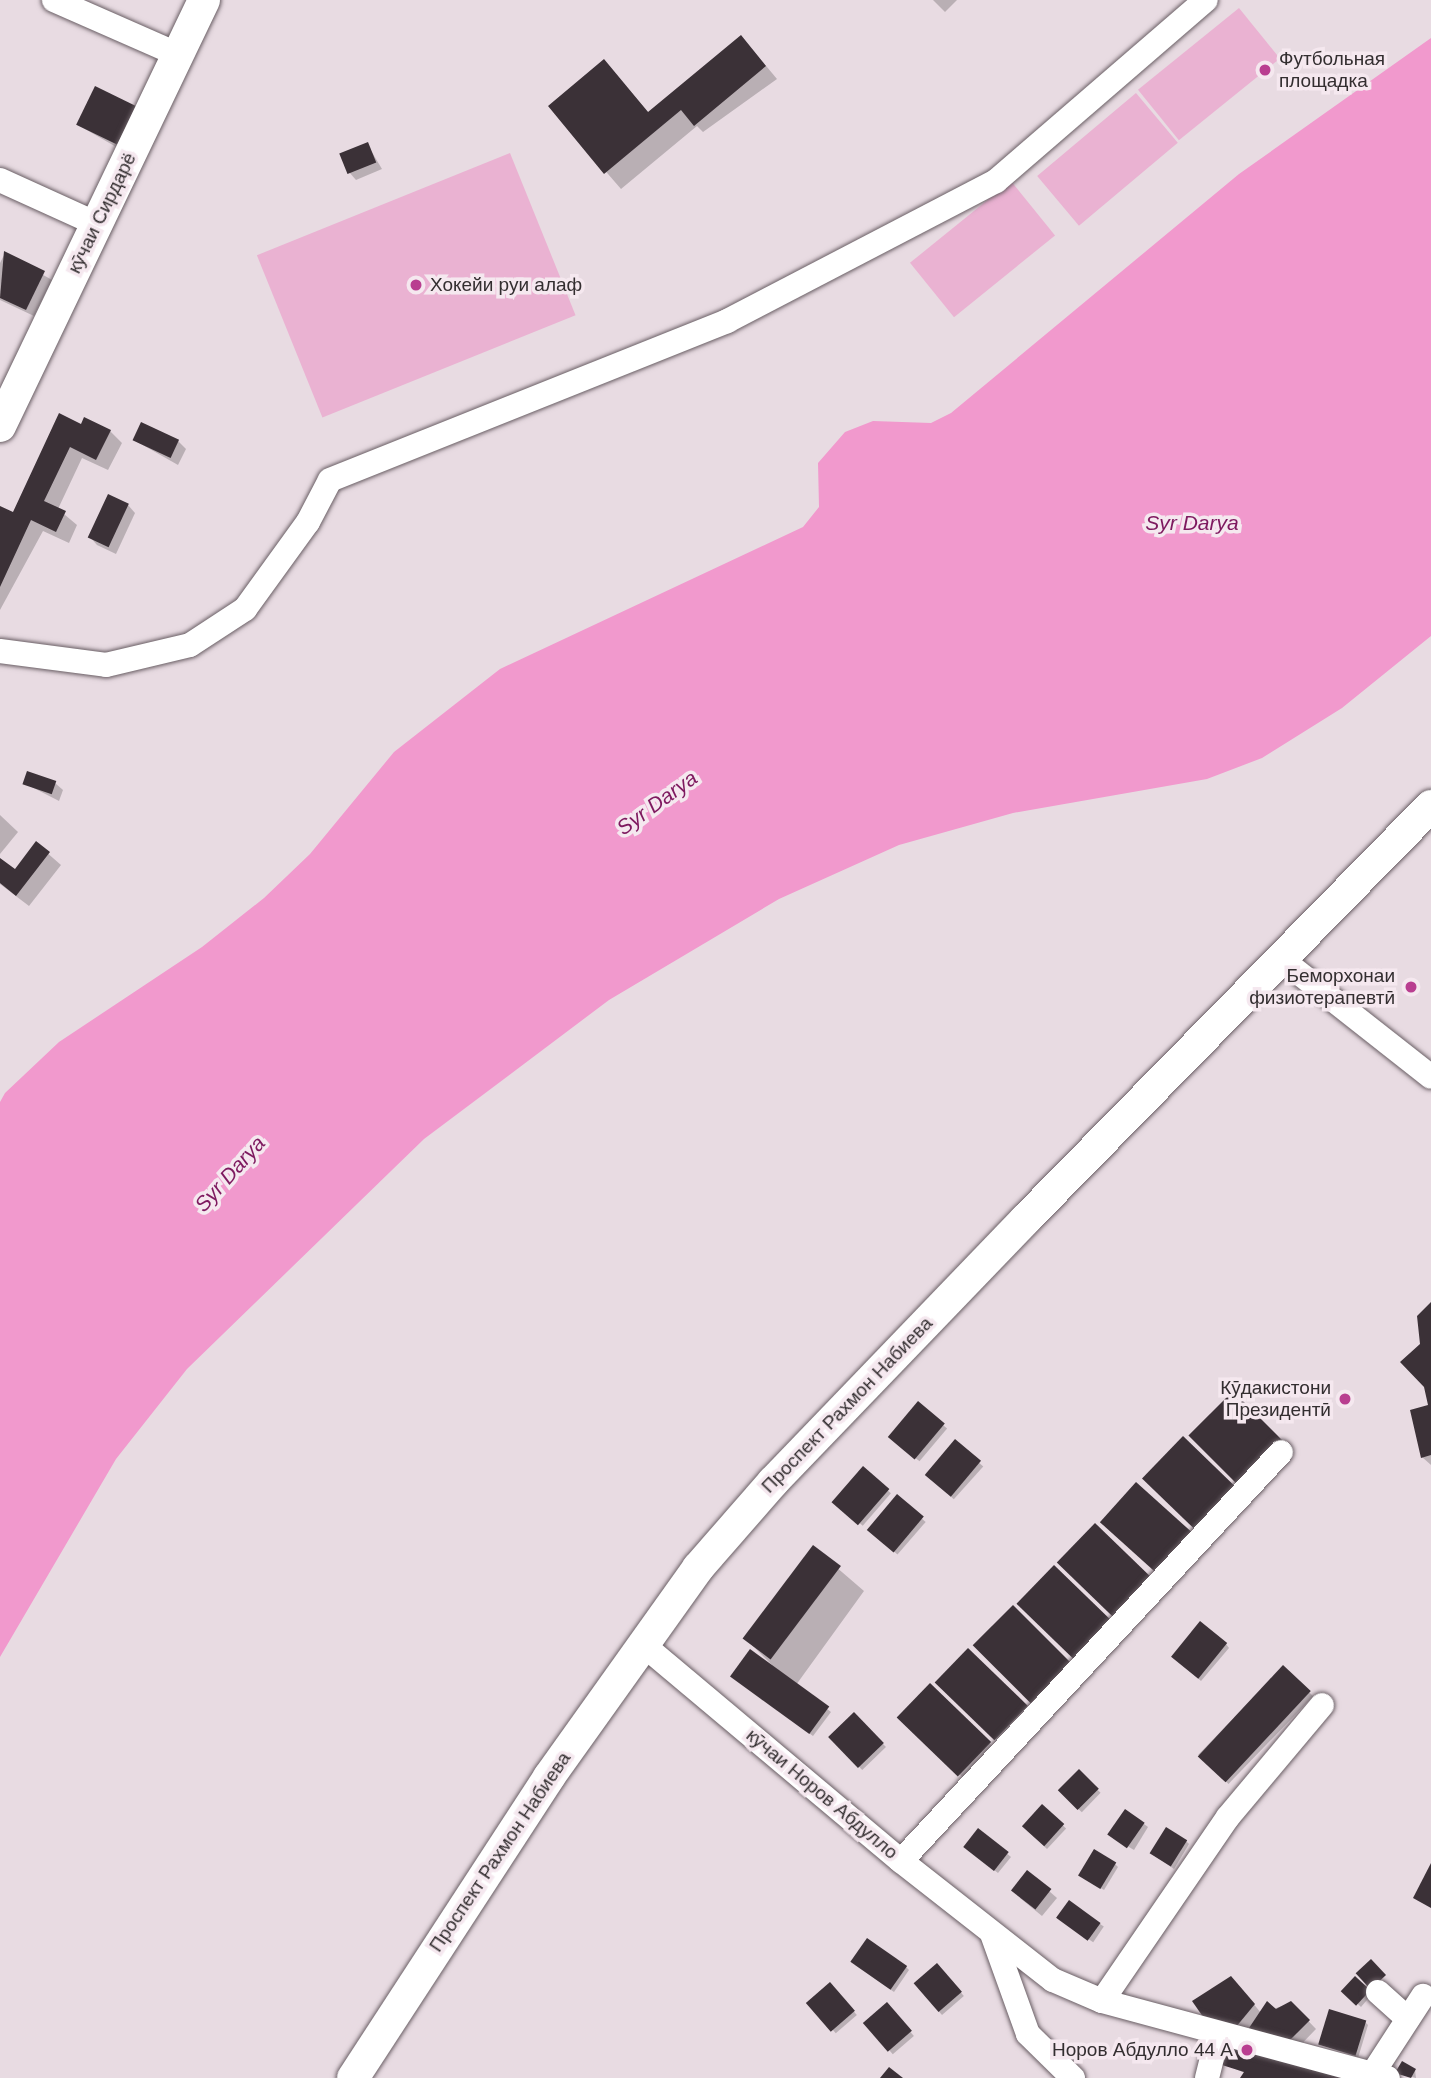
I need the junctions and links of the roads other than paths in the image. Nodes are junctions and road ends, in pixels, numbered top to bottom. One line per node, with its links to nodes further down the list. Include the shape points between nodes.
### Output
1 (54, 0): 4 (street)
2 (204, 0): 4 (main road, кӯчаи Сирдарё)
3 (1206, 0): 9 (street, via 996,181 727,321 330,480 308,522 245,609 190,645 106,665)
4 (178, 55): 6 (main road, кӯчаи Сирдарё)
5 (0, 180): 6 (street)
6 (97, 224): 7 (main road, кӯчаи Сирдарё)
7 (10, 380): 8 (main road, кӯчаи Сирдарё)
8 (0, 426)
9 (0, 651)
10 (1431, 806): 25 (main road, Проспект Рахмон Набиева, via 1015,1230 773,1482 698,1568 550,1777)
11 (1431, 830): 12 (main road, Проспект Рахмон Набиева)
12 (1294, 969): 13 (street); 15 (main road, Проспект Рахмон Набиева, via 785,1488)
13 (1427, 1069)
14 (1281, 1452): 17 (street)
15 (653, 1653): 17 (street, кӯчаи Норов Абдулло); 26 (main road, Проспект Рахмон Набиева, via 518,1847)
16 (1322, 1705): 21 (street, via 1228,1817)
17 (901, 1861): 18 (street, кӯчаи Норов Абдулло)
18 (992, 1934): 21 (street, кӯчаи Норов Абдулло, via 1053,1980); 27 (street, via 1028,2034)
19 (1378, 1992): 22 (street)
20 (1423, 1996): 22 (street, кӯчаи Норов Абдулло)
21 (1102, 2001): 23 (street, кӯчаи Норов Абдулло)
22 (1408, 2019): 24 (street, кӯчаи Норов Абдулло)
23 (1218, 2034): 24 (street, кӯчаи Норов Абдулло); 28 (street)
24 (1381, 2075)
25 (352, 2078)
26 (370, 2078)
27 (1073, 2078)
28 (1207, 2078)

